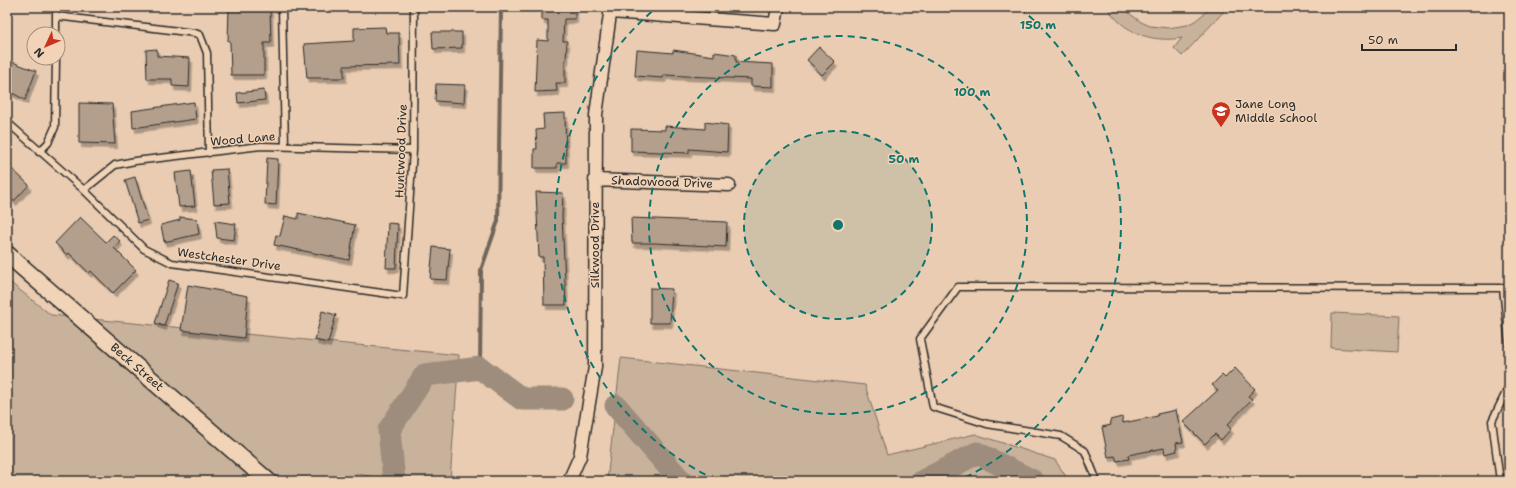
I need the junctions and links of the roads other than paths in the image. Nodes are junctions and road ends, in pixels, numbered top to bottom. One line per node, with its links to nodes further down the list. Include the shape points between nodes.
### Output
1 (56, 7): 6 (lane)
2 (282, 7): 10 (lane)
3 (414, 7): 11 (lane, Huntwood Drive)
4 (778, 7): 5 (street, via 775,24)
5 (611, 10): 14 (street, Silkwood Drive, via 596,115)
6 (56, 16): 7 (lane); 13 (lane, via 200,35 207,53)
7 (56, 26)
8 (56, 66): 12 (lane, via 55,127 48,143)
9 (7, 122): 12 (lane, Westchester Drive)
10 (285, 146): 11 (lane, Wood Lane); 13 (lane, Wood Lane, via 261,146)
11 (413, 150): 19 (lane, Huntwood Drive)
12 (39, 152): 16 (lane, Westchester Drive)
13 (209, 153): 16 (lane, Wood Lane, via 115,165)
14 (595, 180): 15 (street, Shadowood Drive); 23 (street, Silkwood Drive, via 595,367 580,456)
15 (729, 185)
16 (84, 190): 19 (lane, Westchester Drive, via 144,249 172,263)
17 (7, 254): 22 (street, Beck Street)
18 (1506, 288): 20 (lane); 24 (lane, via 958,287 920,339 933,407 987,424 1061,436 1085,452)
19 (403, 296)
20 (1509, 344)
21 (1509, 386): 25 (lane, via 1492,421)
22 (268, 481)
23 (569, 481)
24 (1097, 481)
25 (1500, 481)

